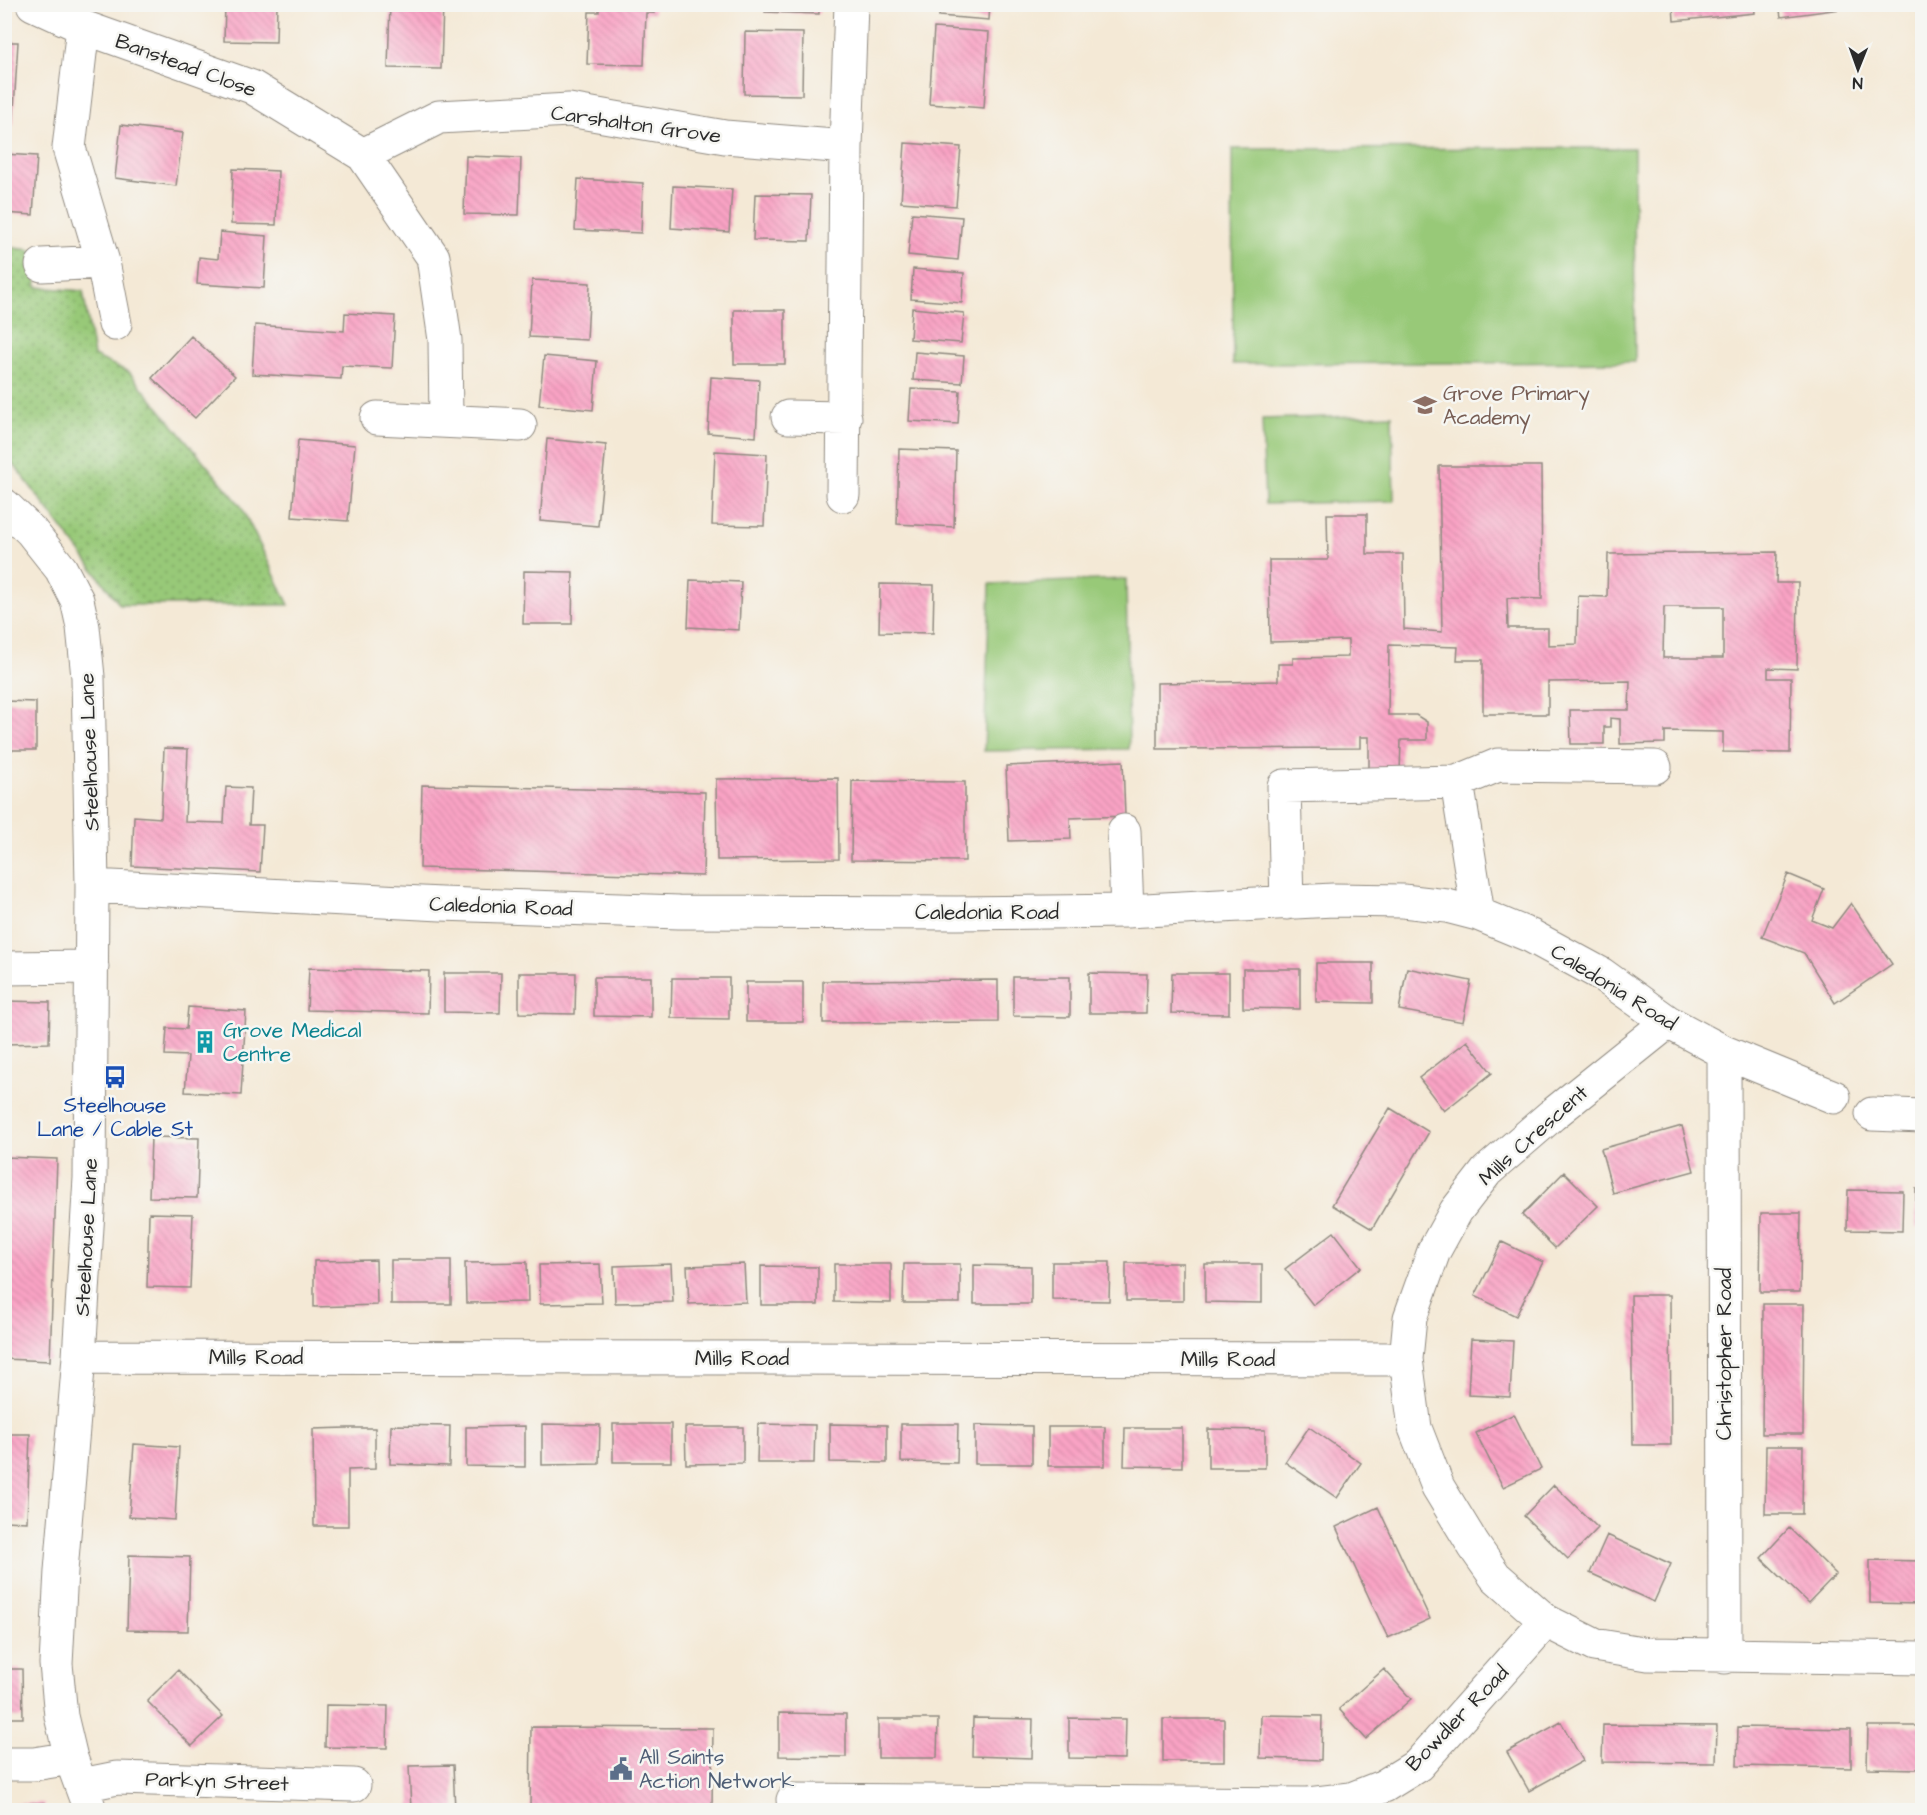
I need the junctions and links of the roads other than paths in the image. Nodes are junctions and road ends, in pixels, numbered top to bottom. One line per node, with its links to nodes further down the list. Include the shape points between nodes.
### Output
1 (33, 4): 3 (street, Banstead Close)
2 (851, 4): 4 (street)
3 (83, 27): 5 (street, Banstead Close, via 252,87); 6 (street, via 69,148)
4 (846, 147): 5 (street, Carshalton Grove, via 725,136 569,110 439,117); 11 (street)
5 (363, 155): 12 (street, Banstead Close, via 433,257 446,340)
6 (103, 262): 7 (street); 8 (street)
7 (42, 265)
8 (115, 324)
9 (788, 417): 11 (street)
10 (377, 418): 12 (street)
11 (845, 418): 14 (street)
12 (446, 422): 13 (street)
13 (520, 425)
14 (843, 495)
15 (4, 505): 19 (street, Steelhouse Lane, via 61,569 77,600 88,677)
16 (1655, 767): 17 (street, via 1498,765)
17 (1457, 782): 20 (street, via 1284,786); 22 (street)
18 (1124, 831): 21 (street)
19 (92, 886): 21 (street, Caledonia Road, via 679,912); 23 (street, Steelhouse Lane)
20 (1287, 903): 21 (street, Caledonia Road); 22 (street, Caledonia Road, via 1403,901)
21 (1127, 911)
22 (1478, 914): 25 (street, Caledonia Road, via 1531,936 1601,974)
23 (92, 967): 24 (street); 30 (street, Steelhouse Lane, via 90,1178)
24 (4, 968)
25 (1668, 1022): 26 (street, Caledonia Road); 31 (street, Mills Crescent, via 1487,1171 1462,1203 1434,1251 1420,1288 1410,1318)
26 (1724, 1052): 27 (street, Caledonia Road); 33 (street, Christopher Road)
27 (1834, 1097)
28 (1872, 1114): 29 (street)
29 (1923, 1116)
30 (79, 1357): 31 (street, Mills Road); 36 (street, Steelhouse Lane, via 56,1664 61,1716)
31 (1406, 1359): 32 (street, Mills Crescent, via 1415,1428 1438,1487 1495,1576)
32 (1546, 1621): 33 (street, via 1594,1645 1648,1654); 38 (street, Bowdler Road, via 1418,1766 1384,1786 1351,1798 1308,1804)
33 (1725, 1657): 34 (street)
34 (1923, 1658)
35 (4, 1764): 36 (street, Parkyn Street, via 34,1764)
36 (81, 1785): 37 (street, Parkyn Street, via 117,1778)
37 (354, 1785)
38 (793, 1800)

